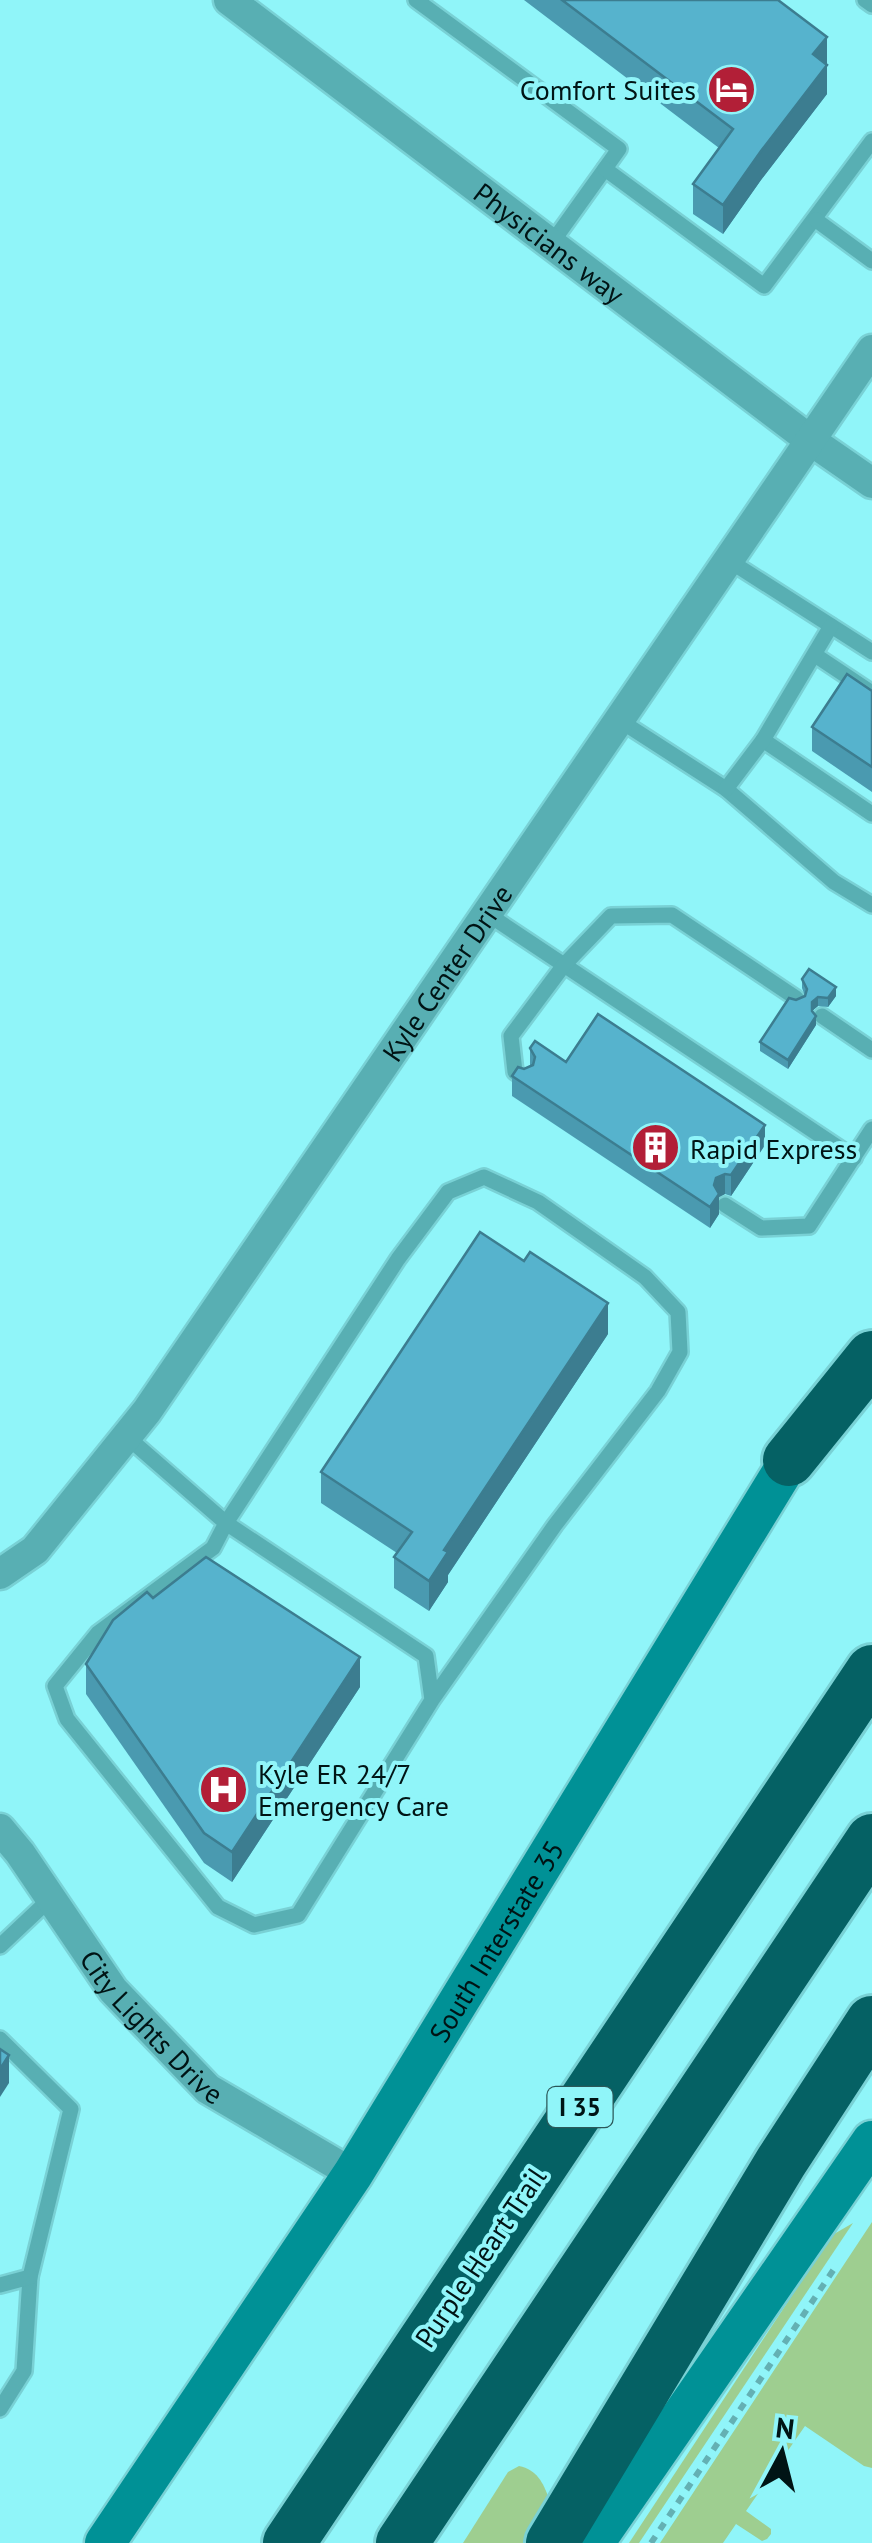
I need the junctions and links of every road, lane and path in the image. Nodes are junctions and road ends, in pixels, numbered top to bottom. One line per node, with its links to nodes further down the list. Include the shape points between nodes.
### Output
1 (416, 0): 6 (lane, via 619,149)
2 (866, 0): 4 (lane)
3 (242, 4): 8 (street, Physicians way)
4 (872, 5)
5 (872, 141): 7 (lane)
6 (605, 170): 7 (lane, via 764,286); 8 (lane)
7 (816, 220): 9 (lane)
8 (551, 244): 11 (street, Physicians way)
9 (872, 260)
10 (872, 350): 11 (street, Kyle Center Drive)
11 (810, 440): 12 (street, Physicians way); 13 (street, Kyle Center Drive)
12 (872, 482)
13 (728, 560): 14 (lane); 18 (street, Kyle Center Drive)
14 (831, 626): 15 (lane); 16 (lane)
15 (872, 652)
16 (815, 656): 17 (lane); 19 (lane)
17 (872, 693)
18 (618, 720): 20 (lane); 23 (street, Kyle Center Drive)
19 (763, 740): 20 (lane); 21 (lane)
20 (726, 789): 22 (lane, via 834,882)
21 (872, 814)
22 (872, 905)
23 (486, 913): 24 (lane); 34 (street, Kyle Center Drive)
24 (564, 964): 25 (lane, via 611,916 672,915); 28 (lane, via 511,1036 514,1072); 30 (lane)
25 (796, 998)
26 (822, 1016): 27 (lane)
27 (872, 1050)
28 (524, 1078)
29 (872, 1129): 30 (lane)
30 (854, 1158): 31 (lane, via 809,1226 761,1228)
31 (725, 1205)
32 (872, 1332): 35 (main road, South Interstate 35)
33 (872, 1357): 35 (highway)
34 (126, 1436): 36 (lane); 37 (street, Kyle Center Drive, via 35,1550)
35 (789, 1460): 47 (main road, South Interstate 35)
36 (226, 1523): 39 (lane, via 426,1656); 39 (lane, via 212,1548 98,1633 55,1686 67,1719 218,1906 254,1926 298,1914); 39 (lane, via 448,1192 484,1177 538,1202 645,1277 678,1312 680,1352 658,1392)
37 (0, 1574)
38 (872, 1671): 53 (highway, Purple Heart Trail / I 35)
39 (432, 1700)
40 (0, 1829): 42 (street, City Lights Drive)
41 (872, 1840): 54 (highway)
42 (50, 1898): 43 (lane); 47 (street, City Lights Drive, via 114,1990 208,2089)
43 (0, 1946)
44 (872, 2022): 55 (highway)
45 (0, 2039): 49 (lane, via 71,2109)
46 (867, 2159): 56 (main road)
47 (353, 2174): 52 (main road, South Interstate 35)
48 (842, 2258): 57 (path)
49 (30, 2278): 50 (lane); 51 (lane, via 24,2371)
50 (0, 2285)
51 (0, 2409)
52 (104, 2543)
53 (289, 2543)
54 (402, 2543)
55 (552, 2543)
56 (594, 2543)
57 (651, 2543)

